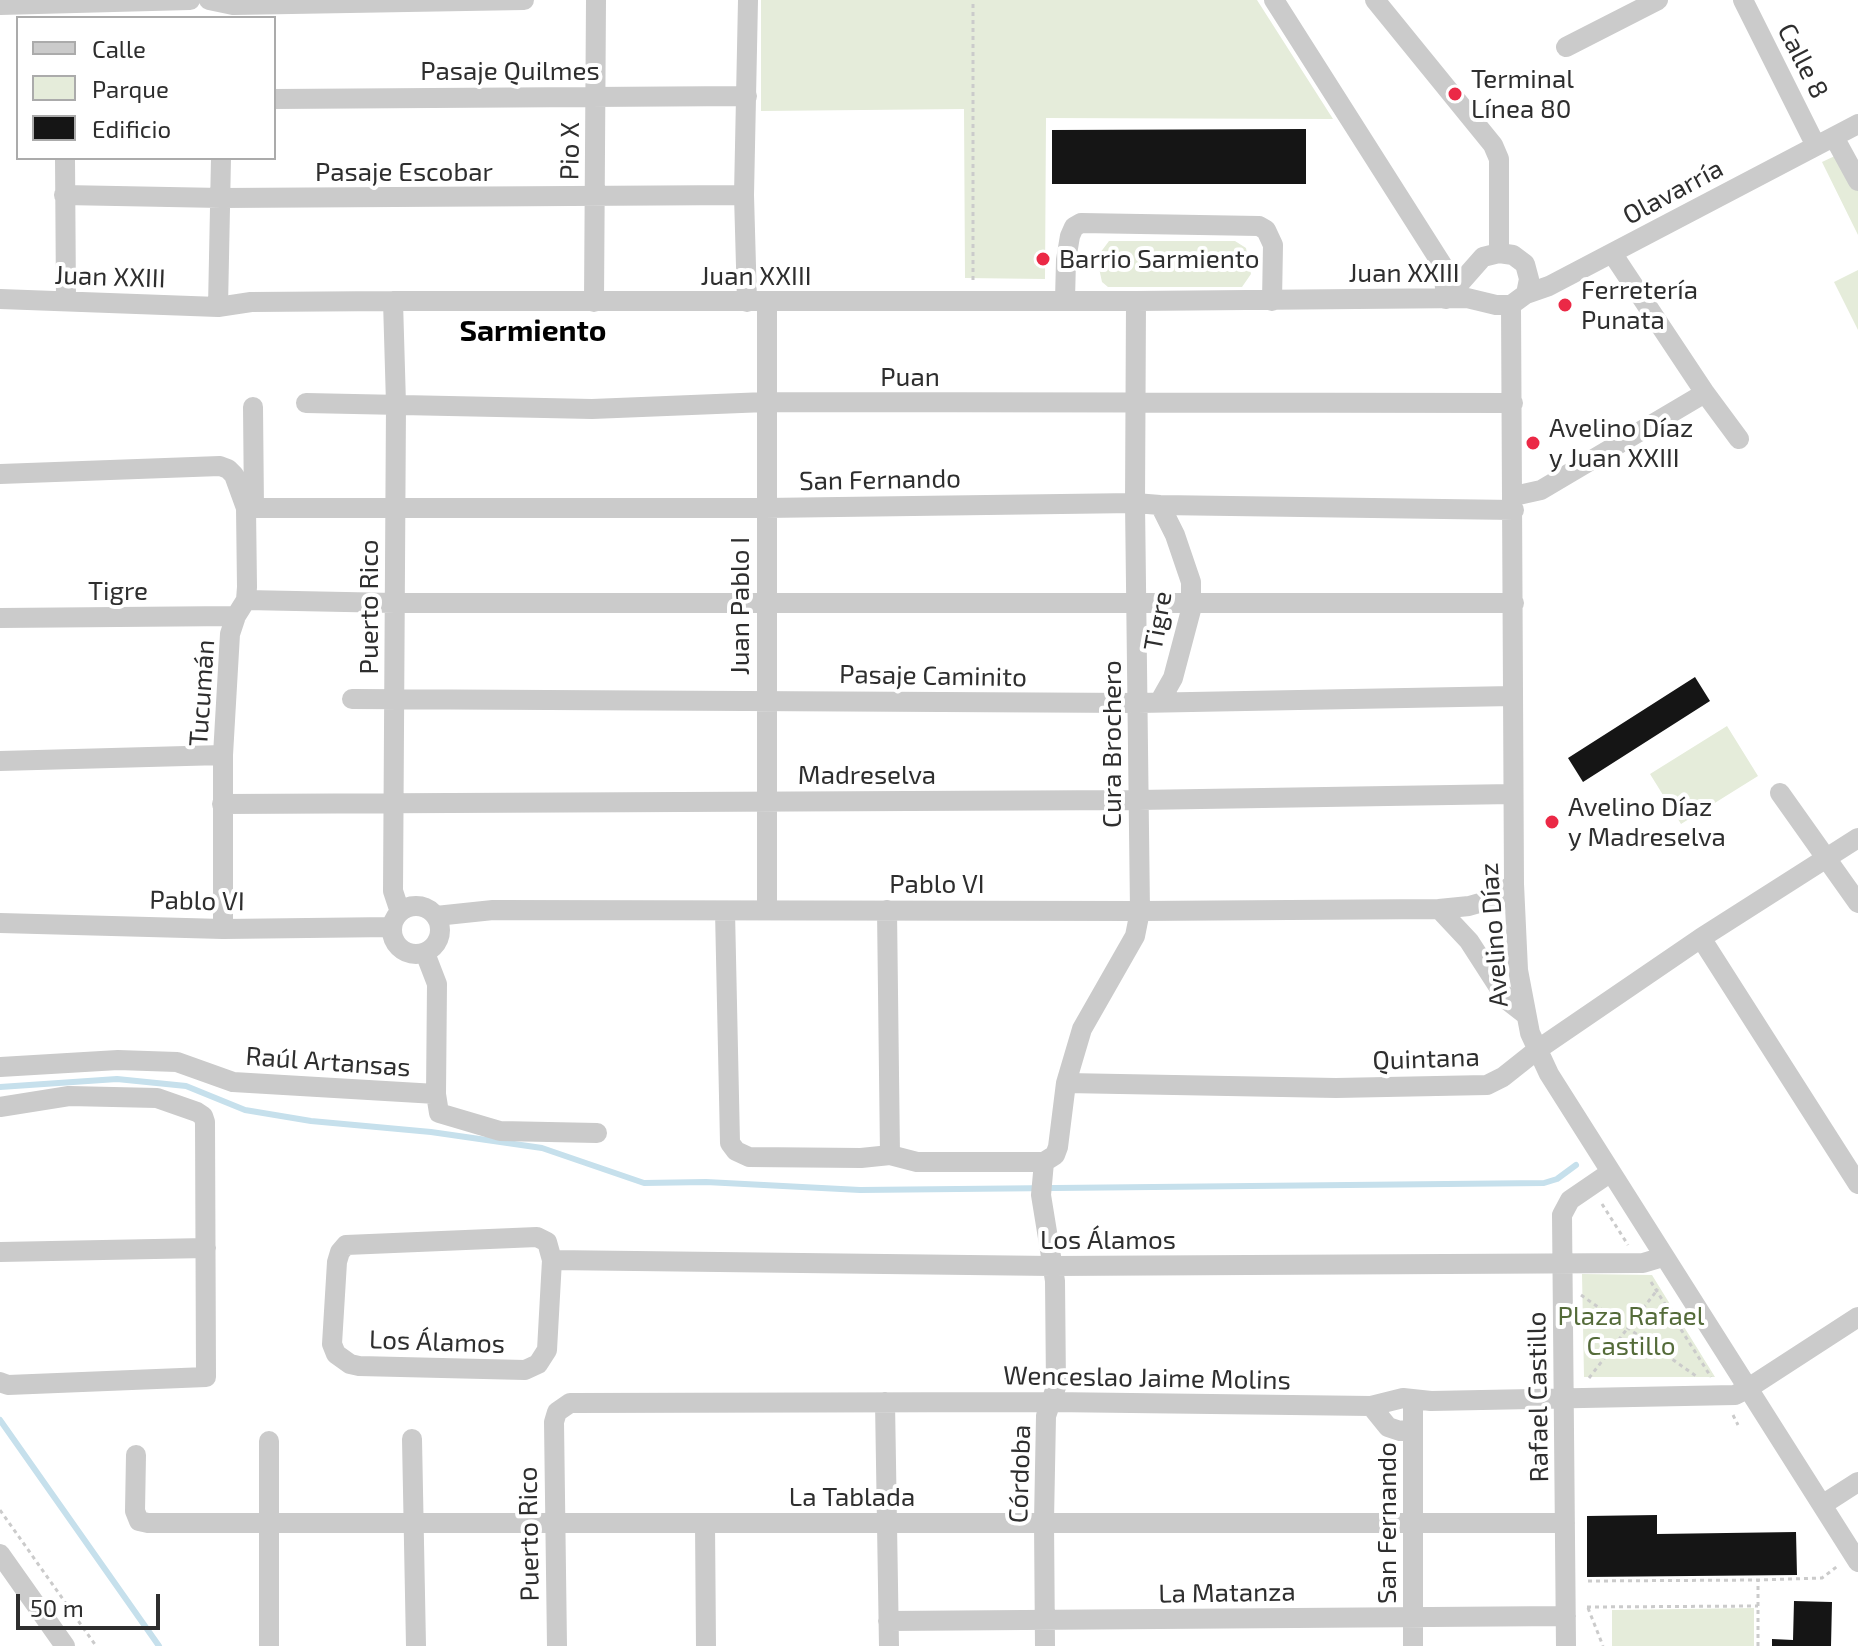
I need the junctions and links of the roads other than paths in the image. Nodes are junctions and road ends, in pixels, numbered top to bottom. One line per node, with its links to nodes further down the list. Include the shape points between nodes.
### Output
1 (190, 0): 9 (street)
2 (524, 0): 10 (street)
3 (596, 0): 13 (street, Pio X)
4 (748, 0): 12 (street, Juan Pablo I)
5 (1274, 0): 28 (street, via 1443,266)
6 (1375, 0): 24 (street, via 1493,145 1499,159)
7 (1658, 0): 11 (street)
8 (1743, 0): 16 (street, Calle 8)
9 (0, 5)
10 (217, 5)
11 (1566, 47)
12 (747, 96): 13 (street, Pasaje Quilmes); 21 (street, Juan Pablo I)
13 (596, 97): 14 (street, Pasaje Quilmes); 22 (street, Pio X)
14 (276, 99)
15 (1858, 124): 16 (street, Olavarría)
16 (1825, 141): 19 (street, Calle 8); 25 (street, Olavarría)
17 (65, 160): 20 (street)
18 (221, 160): 23 (street)
19 (1858, 181)
20 (64, 195): 23 (street, Pasaje Escobar); 29 (street)
21 (744, 195): 22 (street, Pasaje Escobar); 37 (street, Juan Pablo I)
22 (595, 197): 23 (street, Pasaje Escobar); 36 (street, Pio X)
23 (221, 198): 38 (street)
24 (1499, 253): 26 (street, via 1483,257); 32 (street, via 1525,264 1529,279)
25 (1612, 253): 32 (street, Olavarría); 39 (street)
26 (1473, 268): 28 (street); 31 (street, via 1472,292)
27 (0, 299): 29 (street, Juan XXIII)
28 (1446, 299): 31 (street, Juan XXIII); 35 (street, Juan XXIII)
29 (66, 300): 38 (street, Juan XXIII)
30 (1065, 300): 34 (street, Juan XXIII); 35 (street, via 1070,236 1081,223 1259,226 1273,245); 37 (street, Juan XXIII)
31 (1482, 300): 32 (street, Juan XXIII, via 1496,305)
32 (1519, 300): 43 (street, Avelino Díaz)
33 (393, 301): 36 (street, Juan XXIII); 38 (street, Juan XXIII); 44 (street, Puerto Rico)
34 (1136, 301): 35 (street, Juan XXIII); 42 (street, Cura Brochero)
35 (1272, 301)
36 (594, 302): 37 (street, Juan XXIII)
37 (757, 302): 40 (street, Juan Pablo I)
38 (218, 307)
39 (1705, 393): 46 (street); 49 (street, San Fernando)
40 (766, 402): 42 (street, Puan); 44 (street, Puan, via 592,409); 52 (street, Juan Pablo I)
41 (306, 403): 44 (street, Puan)
42 (1136, 403): 43 (street, Puan); 48 (street, Cura Brochero)
43 (1513, 403): 49 (street, Avelino Díaz)
44 (396, 404): 53 (street, Puerto Rico)
45 (253, 407): 51 (street)
46 (1739, 439)
47 (0, 474): 51 (street, Tucumán, via 220,466 234,475)
48 (1135, 503): 50 (street, San Fernando); 52 (street, San Fernando); 56 (street, Cura Brochero)
49 (1514, 503): 50 (street, San Fernando); 58 (street, Avelino Díaz)
50 (1160, 505): 57 (street, Tigre, via 1191,582)
51 (250, 508): 53 (street, San Fernando); 59 (street, Tucumán)
52 (765, 508): 53 (street, San Fernando); 55 (street, Juan Pablo I)
53 (395, 509): 54 (street, Puerto Rico)
54 (395, 603): 55 (street, Tigre); 59 (street, Tigre); 63 (street, Puerto Rico)
55 (766, 603): 56 (street, Tigre); 64 (street, Juan Pablo I)
56 (1137, 603): 57 (street, Tigre); 66 (street, Cura Brochero)
57 (1191, 603): 58 (street, Tigre); 65 (street, Tigre, via 1173,678)
58 (1514, 603): 61 (street, Avelino Díaz)
59 (241, 608): 60 (street, Tigre); 67 (street, Tucumán, via 230,634)
60 (0, 618)
61 (1513, 696): 65 (street, Pasaje Caminito); 70 (street, Avelino Díaz)
62 (352, 699): 63 (street, Pasaje Caminito)
63 (394, 700): 64 (street, Pasaje Caminito); 73 (street, Puerto Rico)
64 (767, 700): 66 (street, Pasaje Caminito); 72 (street, Juan Pablo I)
65 (1160, 701): 66 (street, Pasaje Caminito)
66 (1138, 703): 71 (street, Cura Brochero)
67 (223, 755): 68 (street); 74 (street, Tucumán)
68 (0, 761)
69 (1780, 793): 76 (street)
70 (1513, 794): 71 (street, Madreselva); 77 (street, Avelino Díaz)
71 (1138, 800): 72 (street, Madreselva); 83 (street, Cura Brochero)
72 (767, 801): 73 (street, Madreselva); 79 (street, Juan Pablo I)
73 (393, 802): 74 (street, Madreselva); 85 (street, Puerto Rico)
74 (222, 804): 87 (street, Tucumán)
75 (1858, 838): 76 (street, Quintana)
76 (1826, 858): 78 (street); 88 (street, Quintana)
77 (1514, 884): 80 (street, Pablo VI, via 1490,900); 90 (street, Avelino Díaz)
78 (1858, 903)
79 (767, 909): 81 (street, Pablo VI); 82 (street, Pablo VI)
80 (1439, 909): 83 (street, Pablo VI); 90 (street, via 1469,941 1507,1000)
81 (887, 910): 83 (street, Pablo VI); 97 (street)
82 (725, 911): 84 (street, Pablo VI, via 493,910); 97 (street, via 730,1143 749,1157)
83 (1140, 911): 93 (street, Cura Brochero, via 1135,936 1082,1029)
84 (436, 916): 85 (street, via 415,906); 89 (street, via 439,937)
85 (396, 919): 87 (street, Pablo VI); 89 (street, via 392,935 401,949)
86 (0, 923): 87 (street, Pablo VI)
87 (223, 929)
88 (1701, 938): 91 (street, Quintana); 100 (street)
89 (425, 953): 94 (street, Raúl Artansas, via 437,984)
90 (1525, 1014): 91 (street, Avelino Díaz)
91 (1537, 1050): 93 (street, Quintana, via 1487,1085); 98 (street, Avelino Díaz)
92 (0, 1067): 94 (street, Raúl Artansas, via 177,1062 218,1079 252,1085)
93 (1066, 1083): 99 (street, Cura Brochero, via 1058,1147)
94 (436, 1094): 96 (street, via 439,1113 500,1131)
95 (0, 1107): 101 (street, via 100,1095 157,1098 197,1112 205,1122)
96 (597, 1133)
97 (890, 1155): 99 (street)
98 (1611, 1172): 104 (street, Avelino Díaz); 106 (street, Rafael Castillo, via 1570,1200 1562,1215)
99 (1042, 1179): 105 (street, Córdoba)
100 (1858, 1184)
101 (206, 1248): 102 (street); 108 (street, via 206,1377)
102 (0, 1252)
103 (552, 1260): 103 (street, Los Álamos, via 547,1242 537,1237 346,1245 337,1262 332,1344 341,1359 359,1366 525,1370 538,1364 547,1350); 105 (street, Los Álamos)
104 (1668, 1264): 106 (street, Los Álamos); 109 (street, Avelino Díaz)
105 (1052, 1266): 106 (street, Los Álamos); 113 (street, Córdoba, via 1056,1387)
106 (1562, 1273): 110 (street, Rafael Castillo)
107 (1858, 1317): 109 (street)
108 (0, 1382)
109 (1747, 1389): 110 (street, Wenceslao Jaime Molins, via 1735,1395); 121 (street, Avelino Díaz)
110 (1568, 1398): 111 (street, Wenceslao Jaime Molins); 129 (street, Rafael Castillo)
111 (1413, 1400): 114 (street, Wenceslao Jaime Molins); 116 (street, San Fernando)
112 (885, 1402): 113 (street, Wenceslao Jaime Molins); 115 (street, Wenceslao Jaime Molins, via 577,1402 561,1408); 127 (street)
113 (1051, 1402): 114 (street, Wenceslao Jaime Molins); 122 (street, Córdoba, via 1046,1416)
114 (1371, 1406): 116 (street, via 1388,1427)
115 (554, 1422): 125 (street, Puerto Rico)
116 (1413, 1429): 128 (street, San Fernando)
117 (412, 1439): 124 (street)
118 (269, 1441): 123 (street)
119 (136, 1455): 123 (street, La Tablada, via 139,1521)
120 (1858, 1482): 121 (street)
121 (1822, 1505): 131 (street, Avelino Díaz)
122 (1044, 1521): 127 (street, La Tablada); 128 (street, La Tablada); 135 (street, Córdoba)
123 (270, 1523): 124 (street, La Tablada); 137 (street)
124 (413, 1523): 125 (street, La Tablada); 138 (street)
125 (555, 1523): 126 (street, La Tablada); 139 (street, Puerto Rico)
126 (705, 1523): 127 (street, La Tablada); 140 (street)
127 (886, 1523): 134 (street)
128 (1413, 1523): 129 (street, La Tablada); 133 (street, San Fernando)
129 (1565, 1523): 132 (street, Rafael Castillo)
130 (0, 1554): 136 (street)
131 (1856, 1558)
132 (1566, 1607): 133 (street, La Matanza); 144 (street, Rafael Castillo)
133 (1413, 1616): 135 (street, La Matanza); 143 (street, San Fernando)
134 (888, 1621): 135 (street, La Matanza); 141 (street)
135 (1045, 1621): 142 (street, Córdoba)
136 (65, 1646)
137 (269, 1646)
138 (416, 1646)
139 (557, 1646)
140 (706, 1646)
141 (889, 1646)
142 (1045, 1646)
143 (1413, 1646)
144 (1566, 1646)

